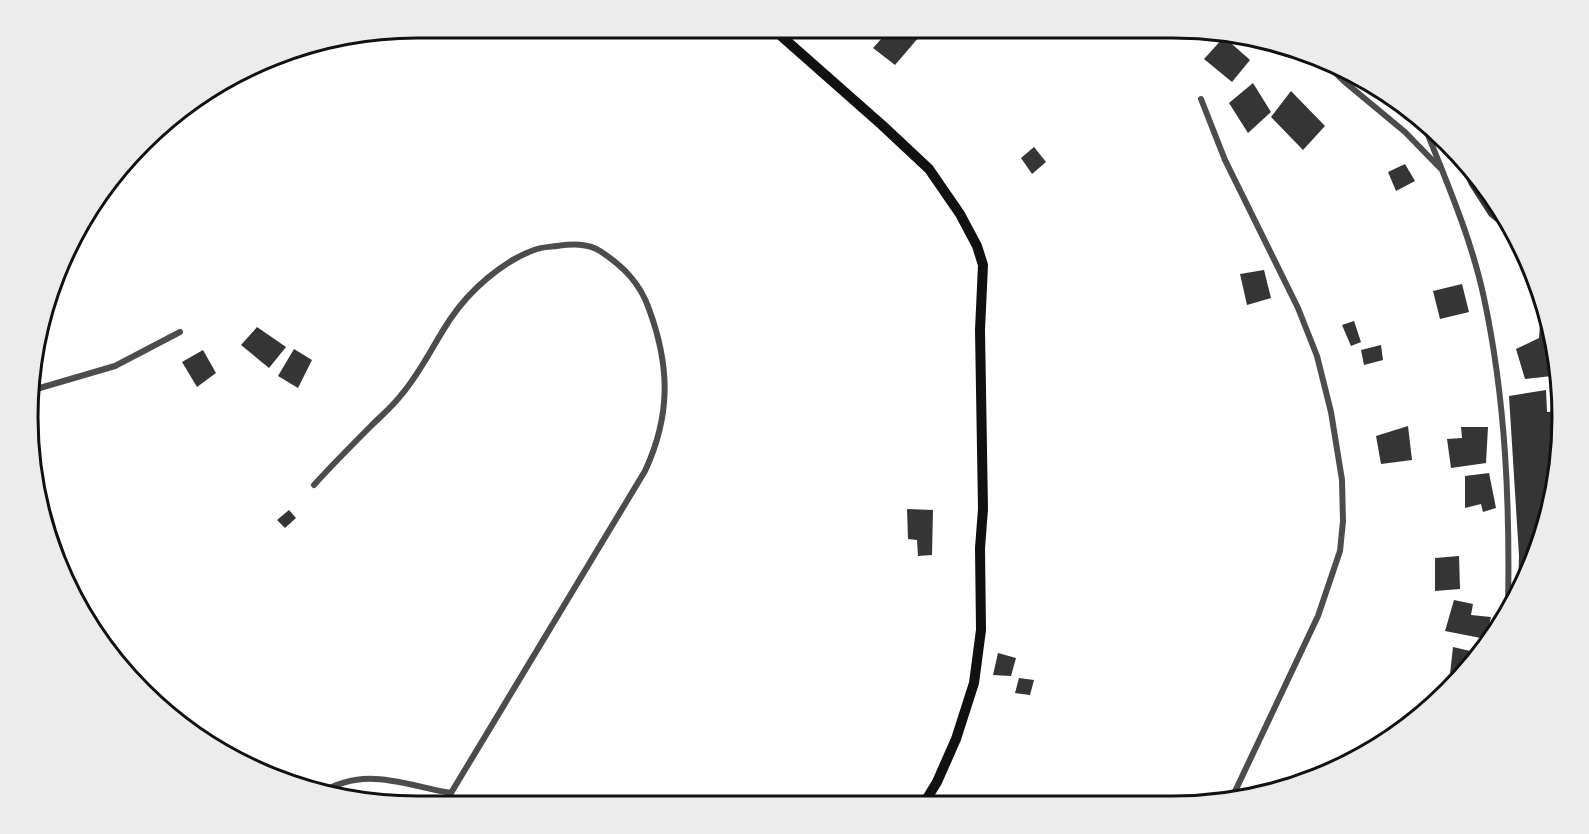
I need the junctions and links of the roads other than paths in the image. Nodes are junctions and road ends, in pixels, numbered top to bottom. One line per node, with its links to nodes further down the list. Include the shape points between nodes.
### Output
1 (783, 38): 14 (main road, via 929,170 960,214 983,265 981,630 974,683 956,739)
2 (1340, 77): 5 (street, via 1405,132)
3 (1201, 99): 11 (street, via 1225,160 1298,308 1317,356 1342,480 1340,551 1318,616)
4 (1430, 139): 5 (street)
5 (1442, 171): 9 (street, via 1484,297 1500,389)
6 (180, 332): 7 (street, via 115,366)
7 (38, 388)
8 (314, 485): 12 (street, via 401,396 420,372 453,315 515,259 536,249 575,244 593,247 630,274 640,288 652,316 665,377 666,395 657,443 645,471)
9 (1508, 592)
10 (333, 787): 12 (street, via 356,778 371,778)
11 (1235, 791)
12 (452, 793): 13 (street)
13 (451, 796)
14 (928, 796)

